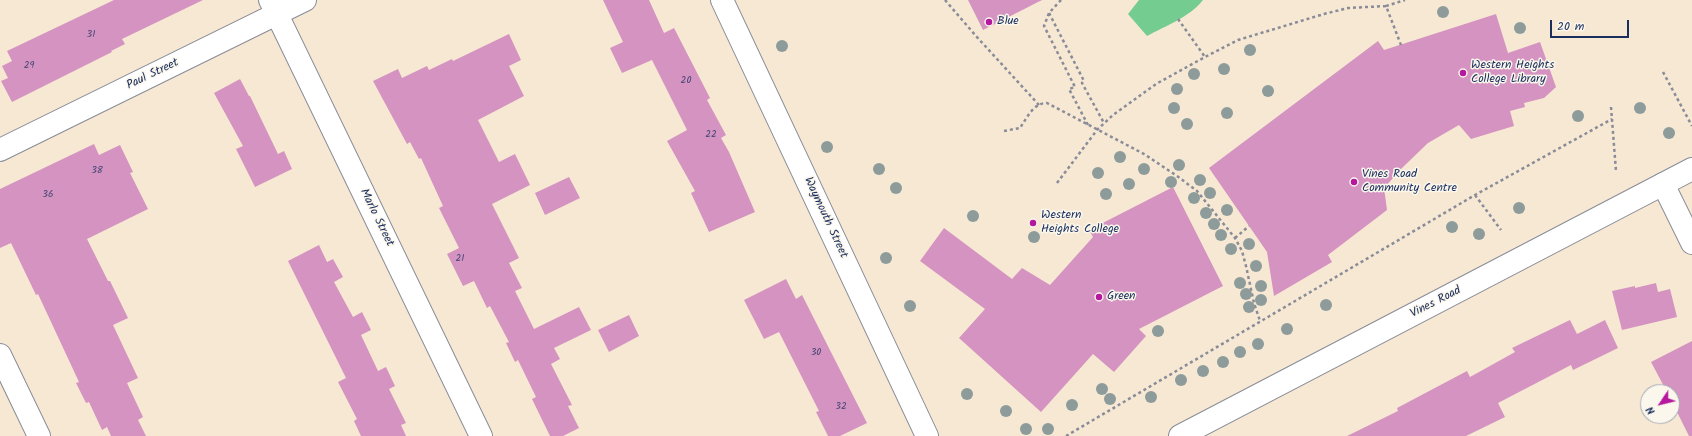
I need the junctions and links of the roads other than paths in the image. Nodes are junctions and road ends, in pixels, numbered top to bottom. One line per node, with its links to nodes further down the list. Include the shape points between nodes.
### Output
1 (305, 0): 3 (street, Paul Street)
2 (722, 0): 11 (street, Waymouth Street)
3 (274, 7): 4 (street, Paul Street); 10 (street, Marlo Street)
4 (0, 150)
5 (1692, 169): 6 (street, Vines Road)
6 (1663, 184): 7 (street); 12 (street, Vines Road)
7 (1692, 243)
8 (0, 355): 9 (street)
9 (39, 436)
10 (480, 436)
11 (928, 436)
12 (1180, 436)

